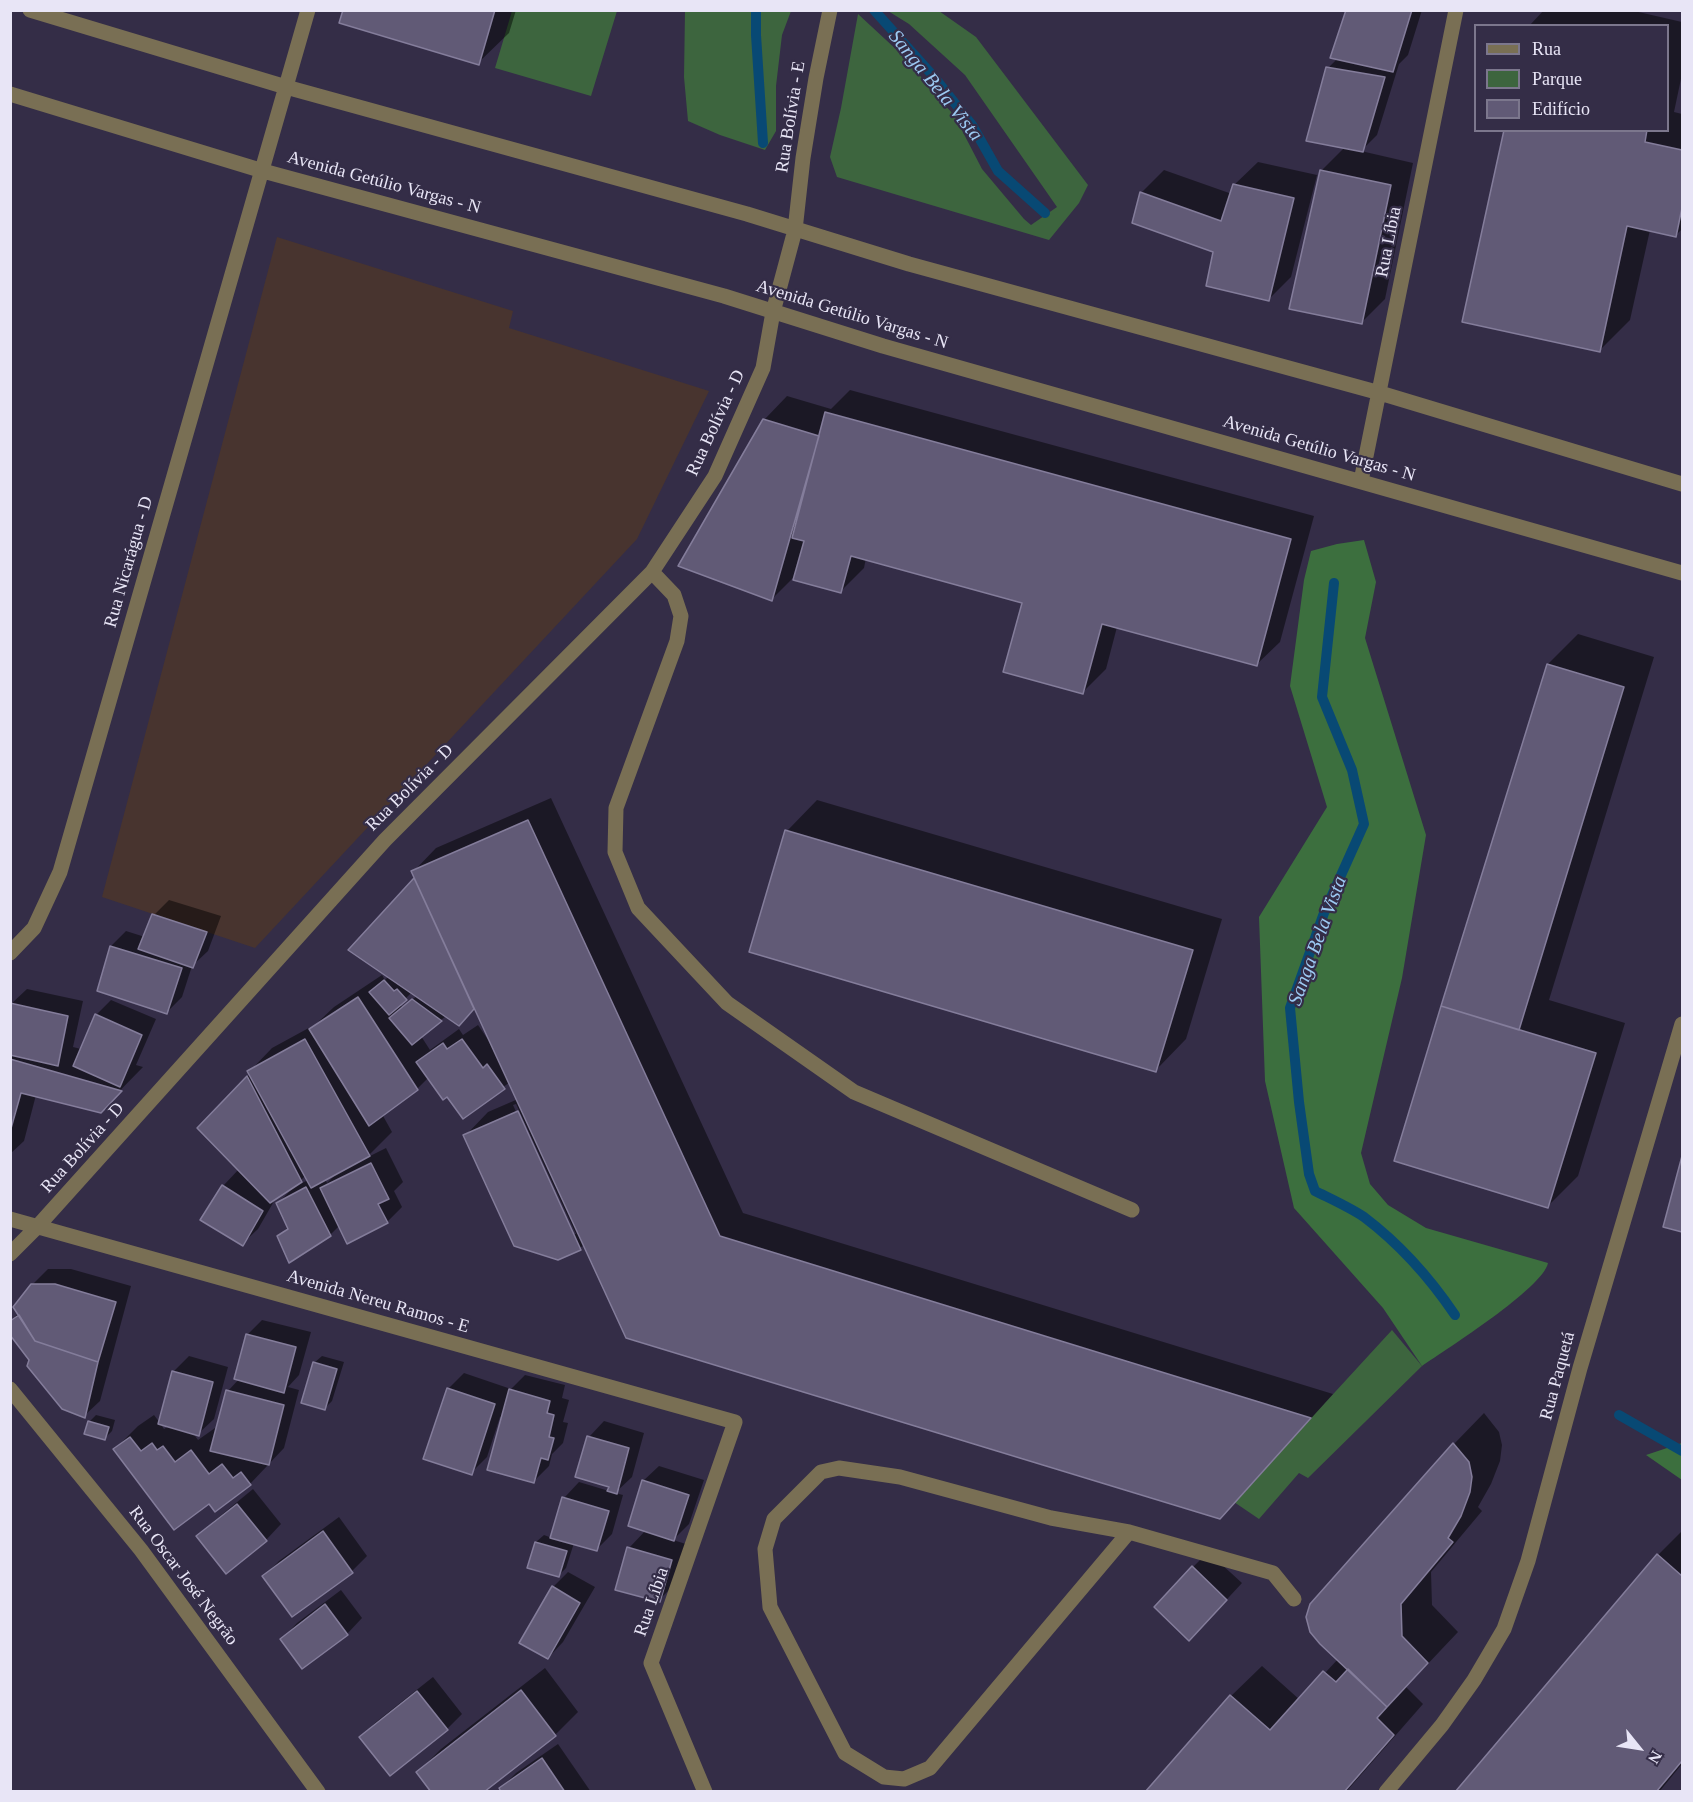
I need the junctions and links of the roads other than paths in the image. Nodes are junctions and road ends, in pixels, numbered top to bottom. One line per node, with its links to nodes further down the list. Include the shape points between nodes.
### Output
1 (30, 10): 5 (street)
2 (308, 10): 5 (street, Rua Nicarágua - D)
3 (830, 10): 8 (street, Rua Bolívia - E)
4 (1456, 10): 10 (street, Rua Líbia)
5 (286, 87): 7 (street, Rua Nicarágua - D); 8 (street)
6 (10, 94): 7 (street, Avenida Getúlio Vargas - N)
7 (263, 171): 9 (street, Avenida Getúlio Vargas - N); 15 (street, Rua Nicarágua - D, via 60,872 34,928)
8 (795, 230): 9 (street, Rua Bolívia - E); 10 (street)
9 (773, 312): 11 (street, Avenida Getúlio Vargas - N); 13 (street, Rua Bolívia - D, via 763,368 715,476)
10 (1380, 393): 11 (street, Rua Líbia); 12 (street)
11 (1361, 482): 14 (street, Avenida Getúlio Vargas - N)
12 (1683, 484)
13 (652, 572): 17 (street, via 674,595 681,616 677,641 616,808 615,852 638,908 727,1003 854,1092); 19 (street, Rua Bolívia - D, via 385,840)
14 (1683, 573)
15 (10, 953)
16 (1683, 1024): 27 (street, Rua Paquetá, via 1583,1358 1528,1561 1504,1629 1442,1725)
17 (1132, 1210)
18 (10, 1219): 19 (street, Avenida Nereu Ramos - E)
19 (37, 1227): 20 (street, Rua Bolívia - D); 22 (street, Avenida Nereu Ramos - E)
20 (10, 1254)
21 (10, 1389): 25 (street, Rua Oscar José Negrão, via 141,1550)
22 (735, 1422): 26 (street, Rua Líbia, via 651,1663)
23 (1129, 1532): 23 (street, via 930,1768 904,1779 884,1777 845,1753 770,1607 765,1549 774,1519 821,1472 838,1468 900,1477 1051,1518); 24 (street, via 1273,1574)
24 (1294, 1599)
25 (318, 1791)
26 (705, 1791)
27 (1386, 1791)

